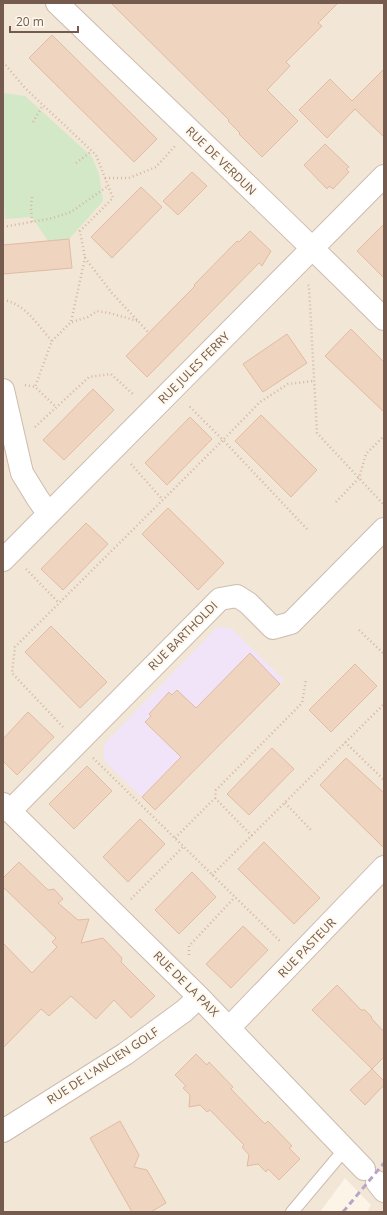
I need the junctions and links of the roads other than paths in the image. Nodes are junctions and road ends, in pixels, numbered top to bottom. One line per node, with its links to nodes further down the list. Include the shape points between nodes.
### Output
1 (57, 3): 3 (street, RUE DE VERDUN)
2 (384, 176): 3 (street, RUE JULES FERRY)
3 (312, 248): 4 (street, RUE DE VERDUN); 6 (street, RUE JULES FERRY)
4 (384, 319)
5 (13, 387): 6 (street, via 16,446 22,473)
6 (48, 513): 8 (street, RUE JULES FERRY)
7 (384, 529): 9 (street, RUE BARTHOLDI, via 292,623 273,628 237,596 220,599)
8 (7, 556)
9 (6, 808): 11 (street, RUE DE LA PAIX)
10 (384, 868): 12 (street, RUE PASTEUR)
11 (199, 997): 12 (street, RUE DE LA PAIX); 13 (street, RUE DE L'ANCIEN GOLF, via 125,1054)
12 (229, 1028): 14 (street, RUE DE LA PAIX)
13 (3, 1131)
14 (345, 1149): 15 (street, RUE DE LA PAIX); 16 (lane)
15 (375, 1181)
16 (292, 1212)

